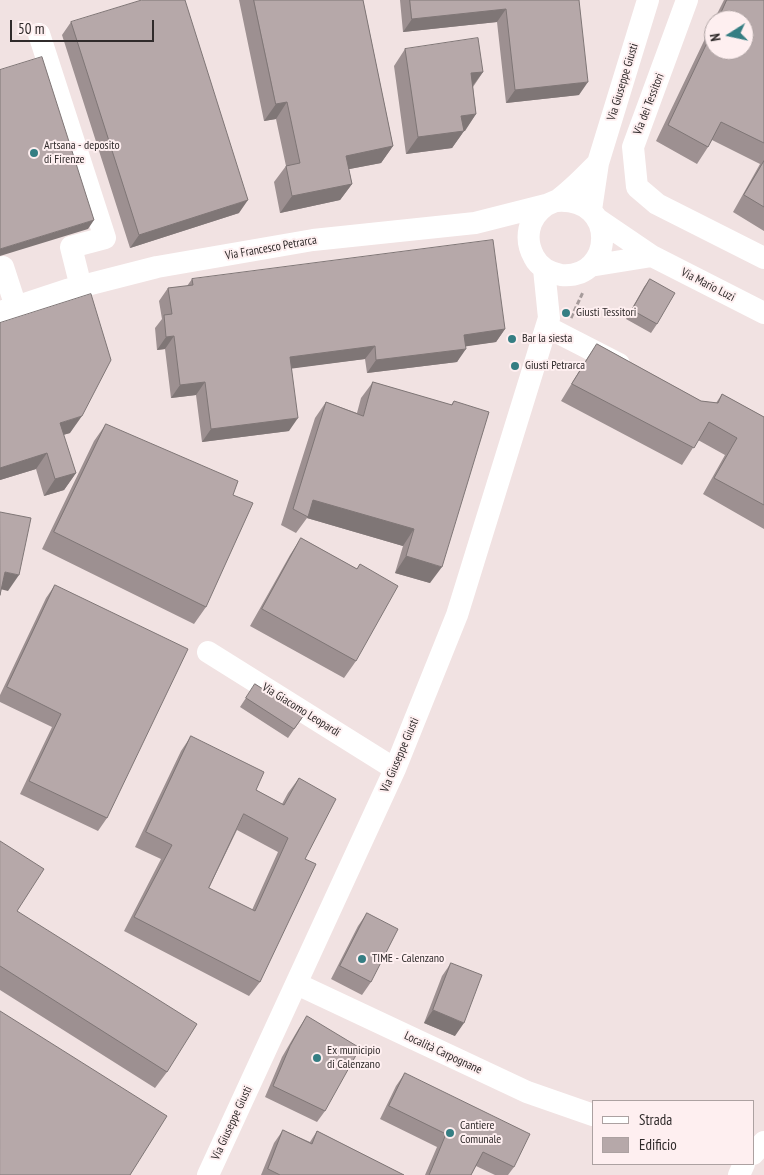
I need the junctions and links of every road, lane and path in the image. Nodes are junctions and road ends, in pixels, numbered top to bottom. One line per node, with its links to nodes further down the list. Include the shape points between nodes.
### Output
1 (648, 0): 4 (street, Via Giuseppe Giusti)
2 (687, 0): 8 (street, Via dei Tessitori, via 633,147 638,187 657,204)
3 (39, 34): 12 (street, via 105,238 71,247)
4 (598, 164): 5 (street, Via Giuseppe Giusti); 6 (street, Via Giuseppe Giusti)
5 (551, 203): 6 (street, via 570,200 581,203); 10 (street, Via Giuseppe Giusti, via 537,213 530,224 528,236 532,254); 12 (street, Via Francesco Petrarca, via 503,217 449,227 303,242 157,268)
6 (595, 215): 7 (street, Via Mario Luzi); 11 (street, Via Giuseppe Giusti, via 603,232 602,244 598,256)
7 (652, 256): 11 (street); 14 (street, Via Mario Luzi)
8 (764, 258)
9 (0, 268): 13 (street, via 3,267)
10 (544, 269): 11 (street, via 568,275); 15 (street, Via Giuseppe Giusti)
11 (585, 269): 15 (street, Via Giuseppe Giusti)
12 (81, 287): 13 (street, Via Francesco Petrarca)
13 (8, 310)
14 (764, 313)
15 (548, 322): 16 (street); 18 (street, Via Giuseppe Giusti, via 457,614)
16 (637, 374)
17 (208, 652): 18 (street, Via Giacomo Leopardi)
18 (395, 769): 19 (street, Via Giuseppe Giusti)
19 (297, 984): 20 (street, Località Carpognane, via 527,1092); 23 (street, Via Giuseppe Giusti)
20 (592, 1115)
21 (764, 1142): 22 (street)
22 (754, 1152)
23 (208, 1175)

